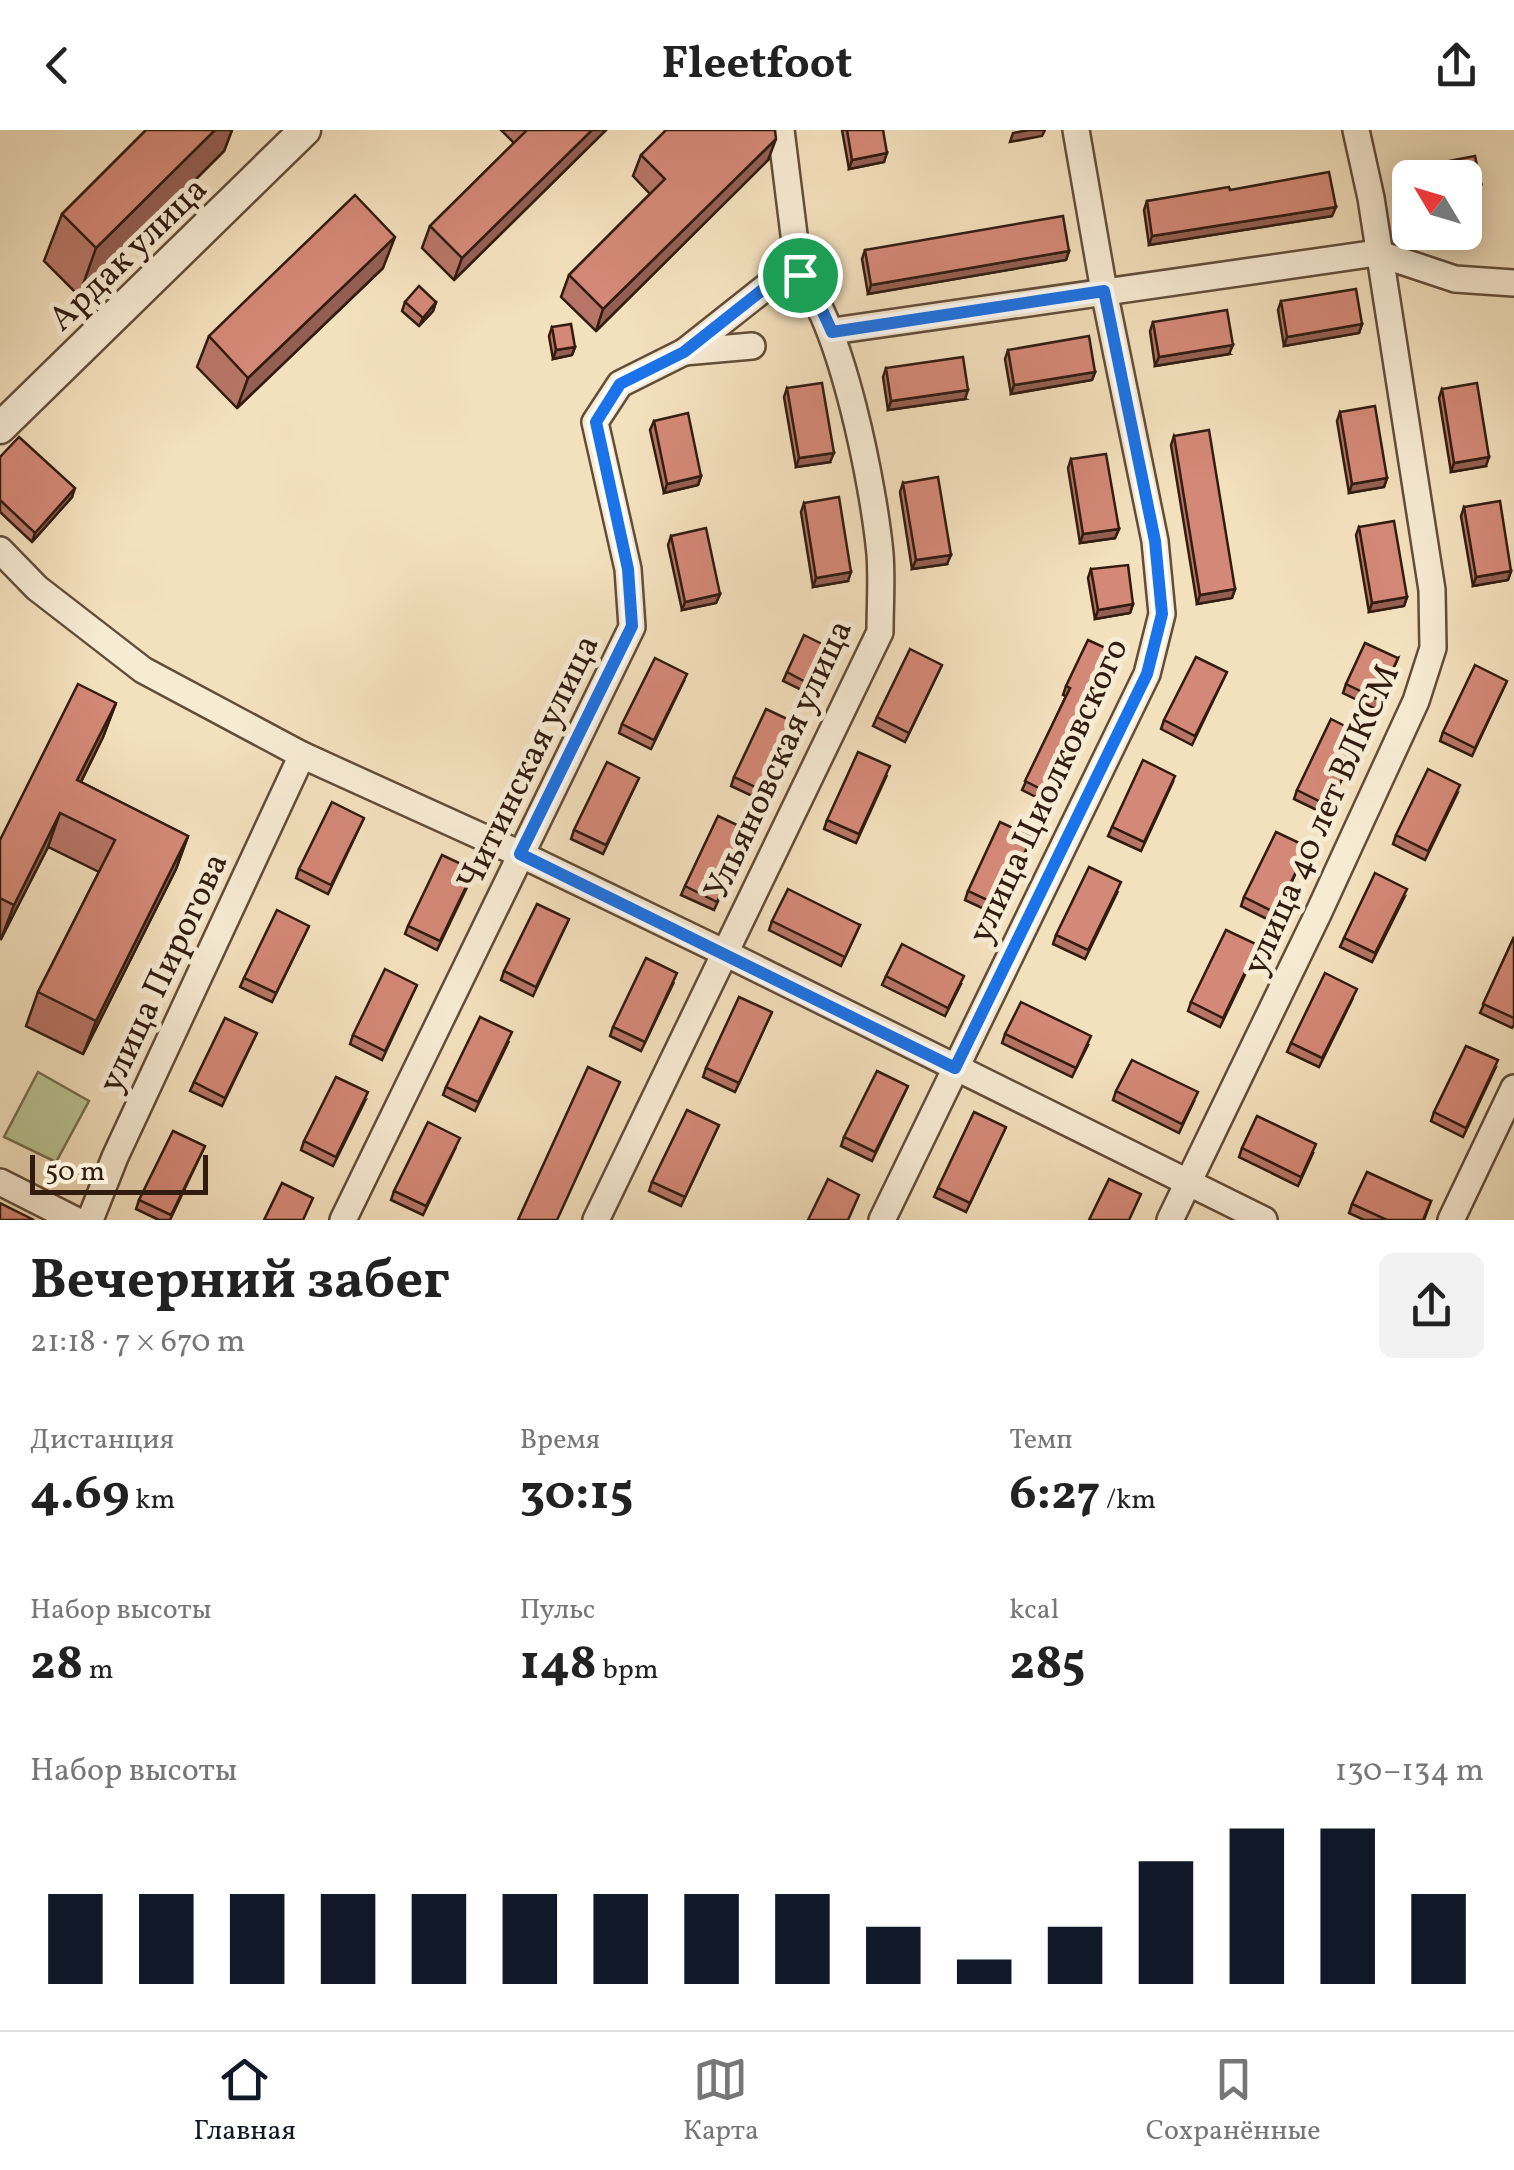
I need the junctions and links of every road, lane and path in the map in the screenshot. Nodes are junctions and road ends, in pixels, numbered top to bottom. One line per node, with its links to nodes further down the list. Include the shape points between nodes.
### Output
1 (306, 130): 12 (street, Ардак улица)
2 (781, 130): 6 (street, Ульяновская улица)
3 (1076, 130): 8 (street, улица Циолковского)
4 (1356, 130): 5 (street, улица 40 лет ВЛКСМ)
5 (1378, 253): 7 (street, via 1455,279); 8 (street); 20 (street, улица 40 лет ВЛКСМ, via 1432,590 1433,648 1416,700)
6 (800, 275): 9 (street, Ульяновская улица); 11 (street, via 775,280)
7 (1514, 282)
8 (1104, 291): 9 (street); 17 (street, улица Циолковского, via 1155,541 1162,614 1147,674)
9 (832, 332): 16 (street, Ульяновская улица, via 880,554 880,632)
10 (752, 346): 11 (street)
11 (684, 352): 15 (street, Читинская улица, via 620,384 596,422 628,569 632,626)
12 (0, 428)
13 (0, 550): 14 (street, via 37,588 144,670)
14 (302, 755): 15 (street); 22 (street, улица Пирогова)
15 (520, 854): 16 (street); 23 (street, Читинская улица)
16 (725, 953): 17 (street); 24 (street, Ульяновская улица)
17 (955, 1068): 20 (street); 25 (street, улица Циолковского)
18 (1514, 1088): 28 (street)
19 (0, 1182): 21 (street)
20 (1188, 1183): 26 (street, улица 40 лет ВЛКСМ); 27 (street)
21 (76, 1220)
22 (90, 1220)
23 (343, 1220)
24 (596, 1220)
25 (882, 1220)
26 (1170, 1220)
27 (1264, 1220)
28 (1451, 1220)

